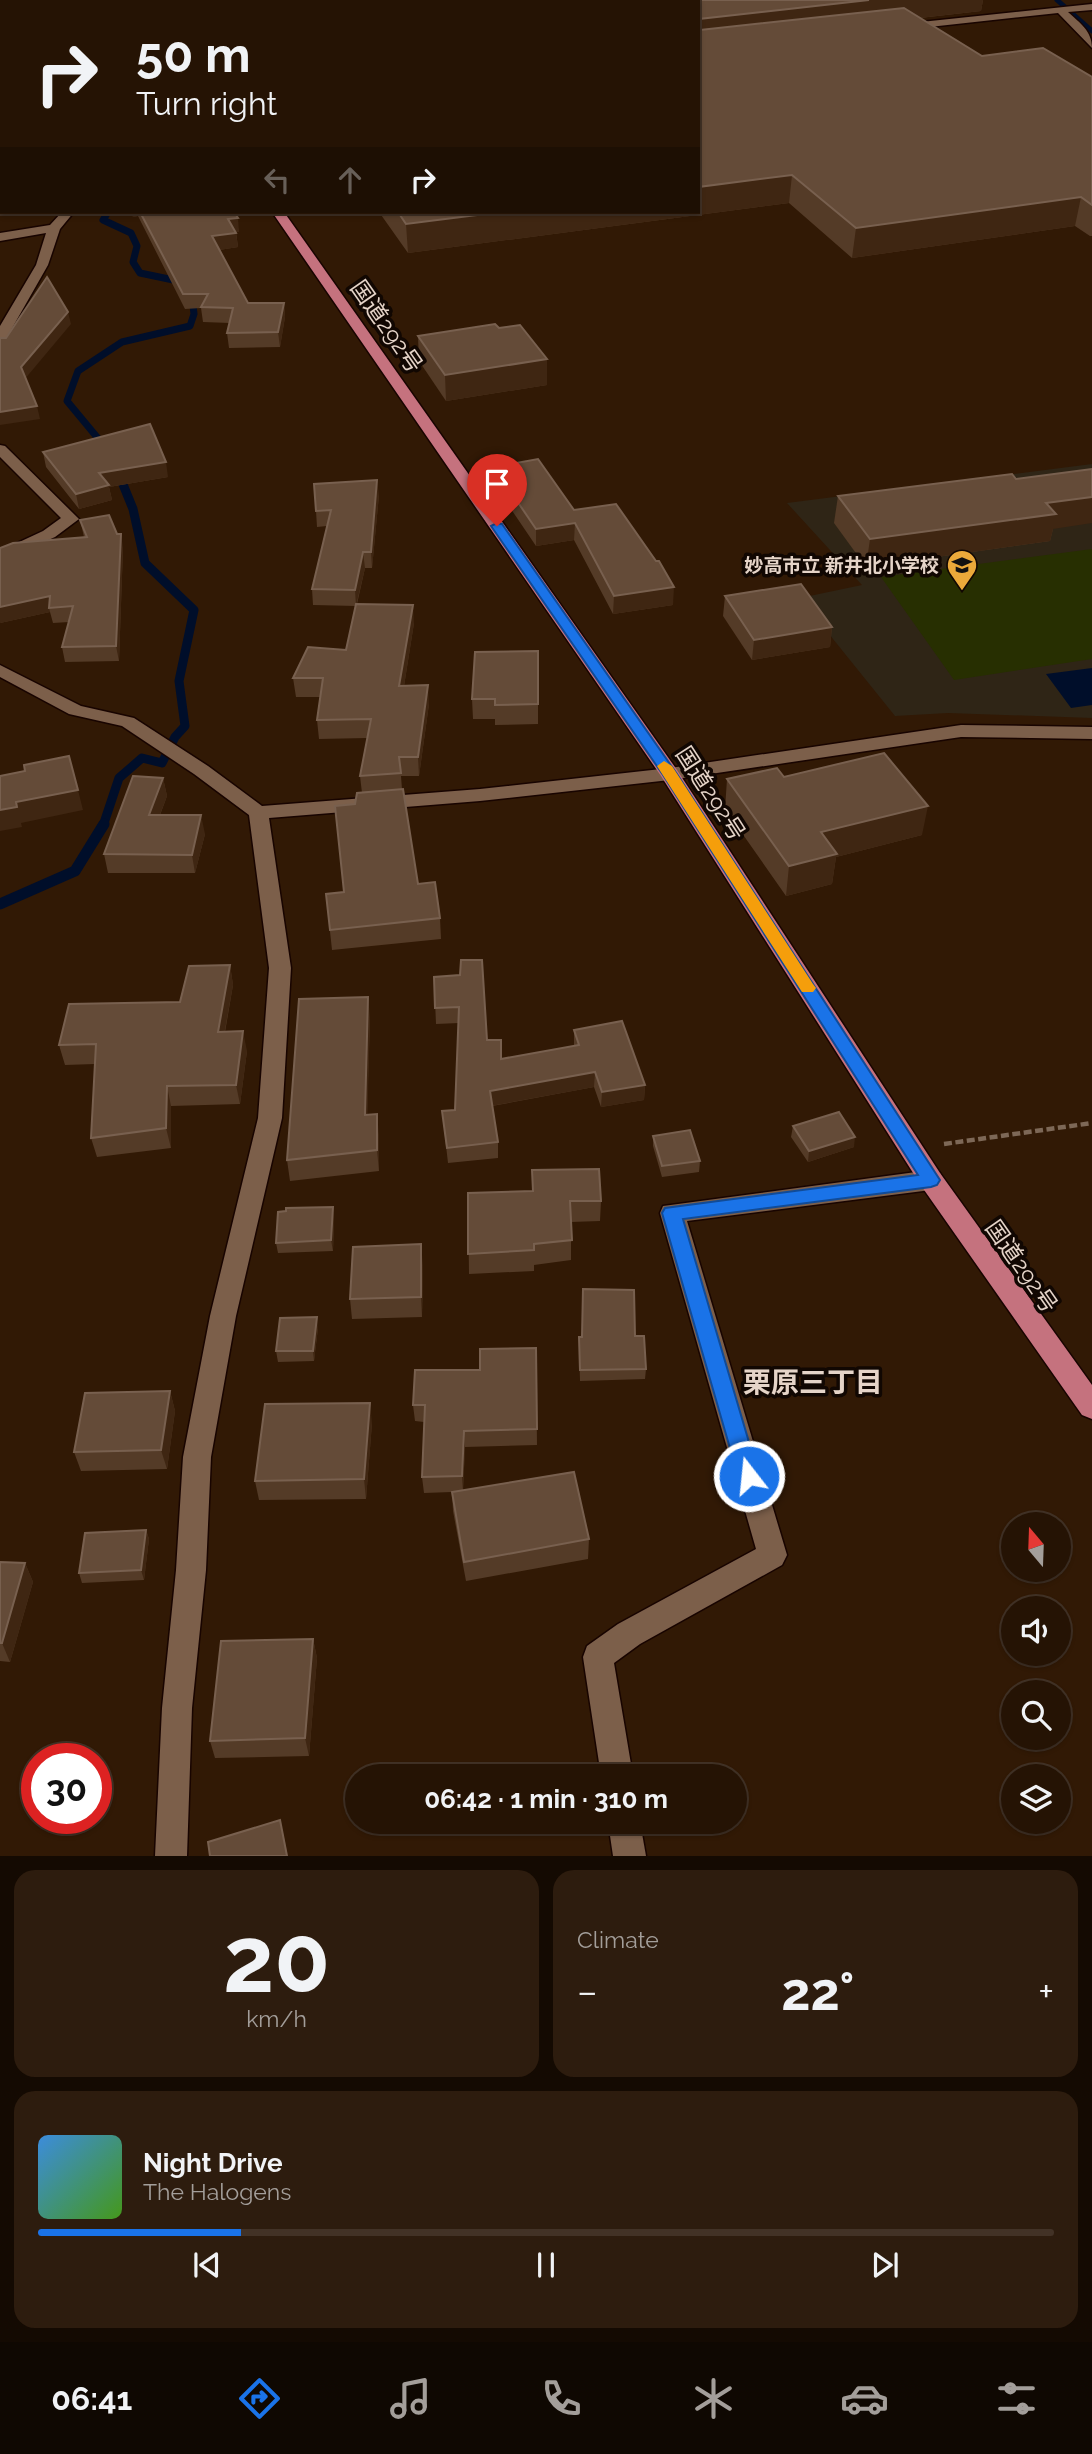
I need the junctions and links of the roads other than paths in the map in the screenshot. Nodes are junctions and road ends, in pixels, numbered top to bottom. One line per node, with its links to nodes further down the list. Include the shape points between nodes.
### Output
1 (1092, 7): 2 (street)
2 (1060, 10): 3 (street); 4 (street)
3 (886, 29)
4 (1092, 45)
5 (66, 214): 7 (street)
6 (279, 214): 14 (highway, 国道292号)
7 (54, 228): 8 (street); 9 (street, via 43,265)
8 (0, 237)
9 (0, 337)
10 (0, 449): 11 (street, via 71,519)
11 (0, 557)
12 (0, 670): 15 (street, via 75,710 128,722)
13 (1092, 733): 14 (street, via 961,731)
14 (670, 774): 15 (street); 16 (highway, 国道292号)
15 (258, 813): 20 (street, via 280,968 270,1118 223,1316 197,1457 177,1708)
16 (931, 1180): 17 (highway, 国道292号); 18 (street, via 671,1213 772,1555 629,1634 598,1657)
17 (1092, 1407)
18 (615, 1764)
19 (626, 1834): 21 (street)
20 (171, 1856)
21 (629, 1856)

